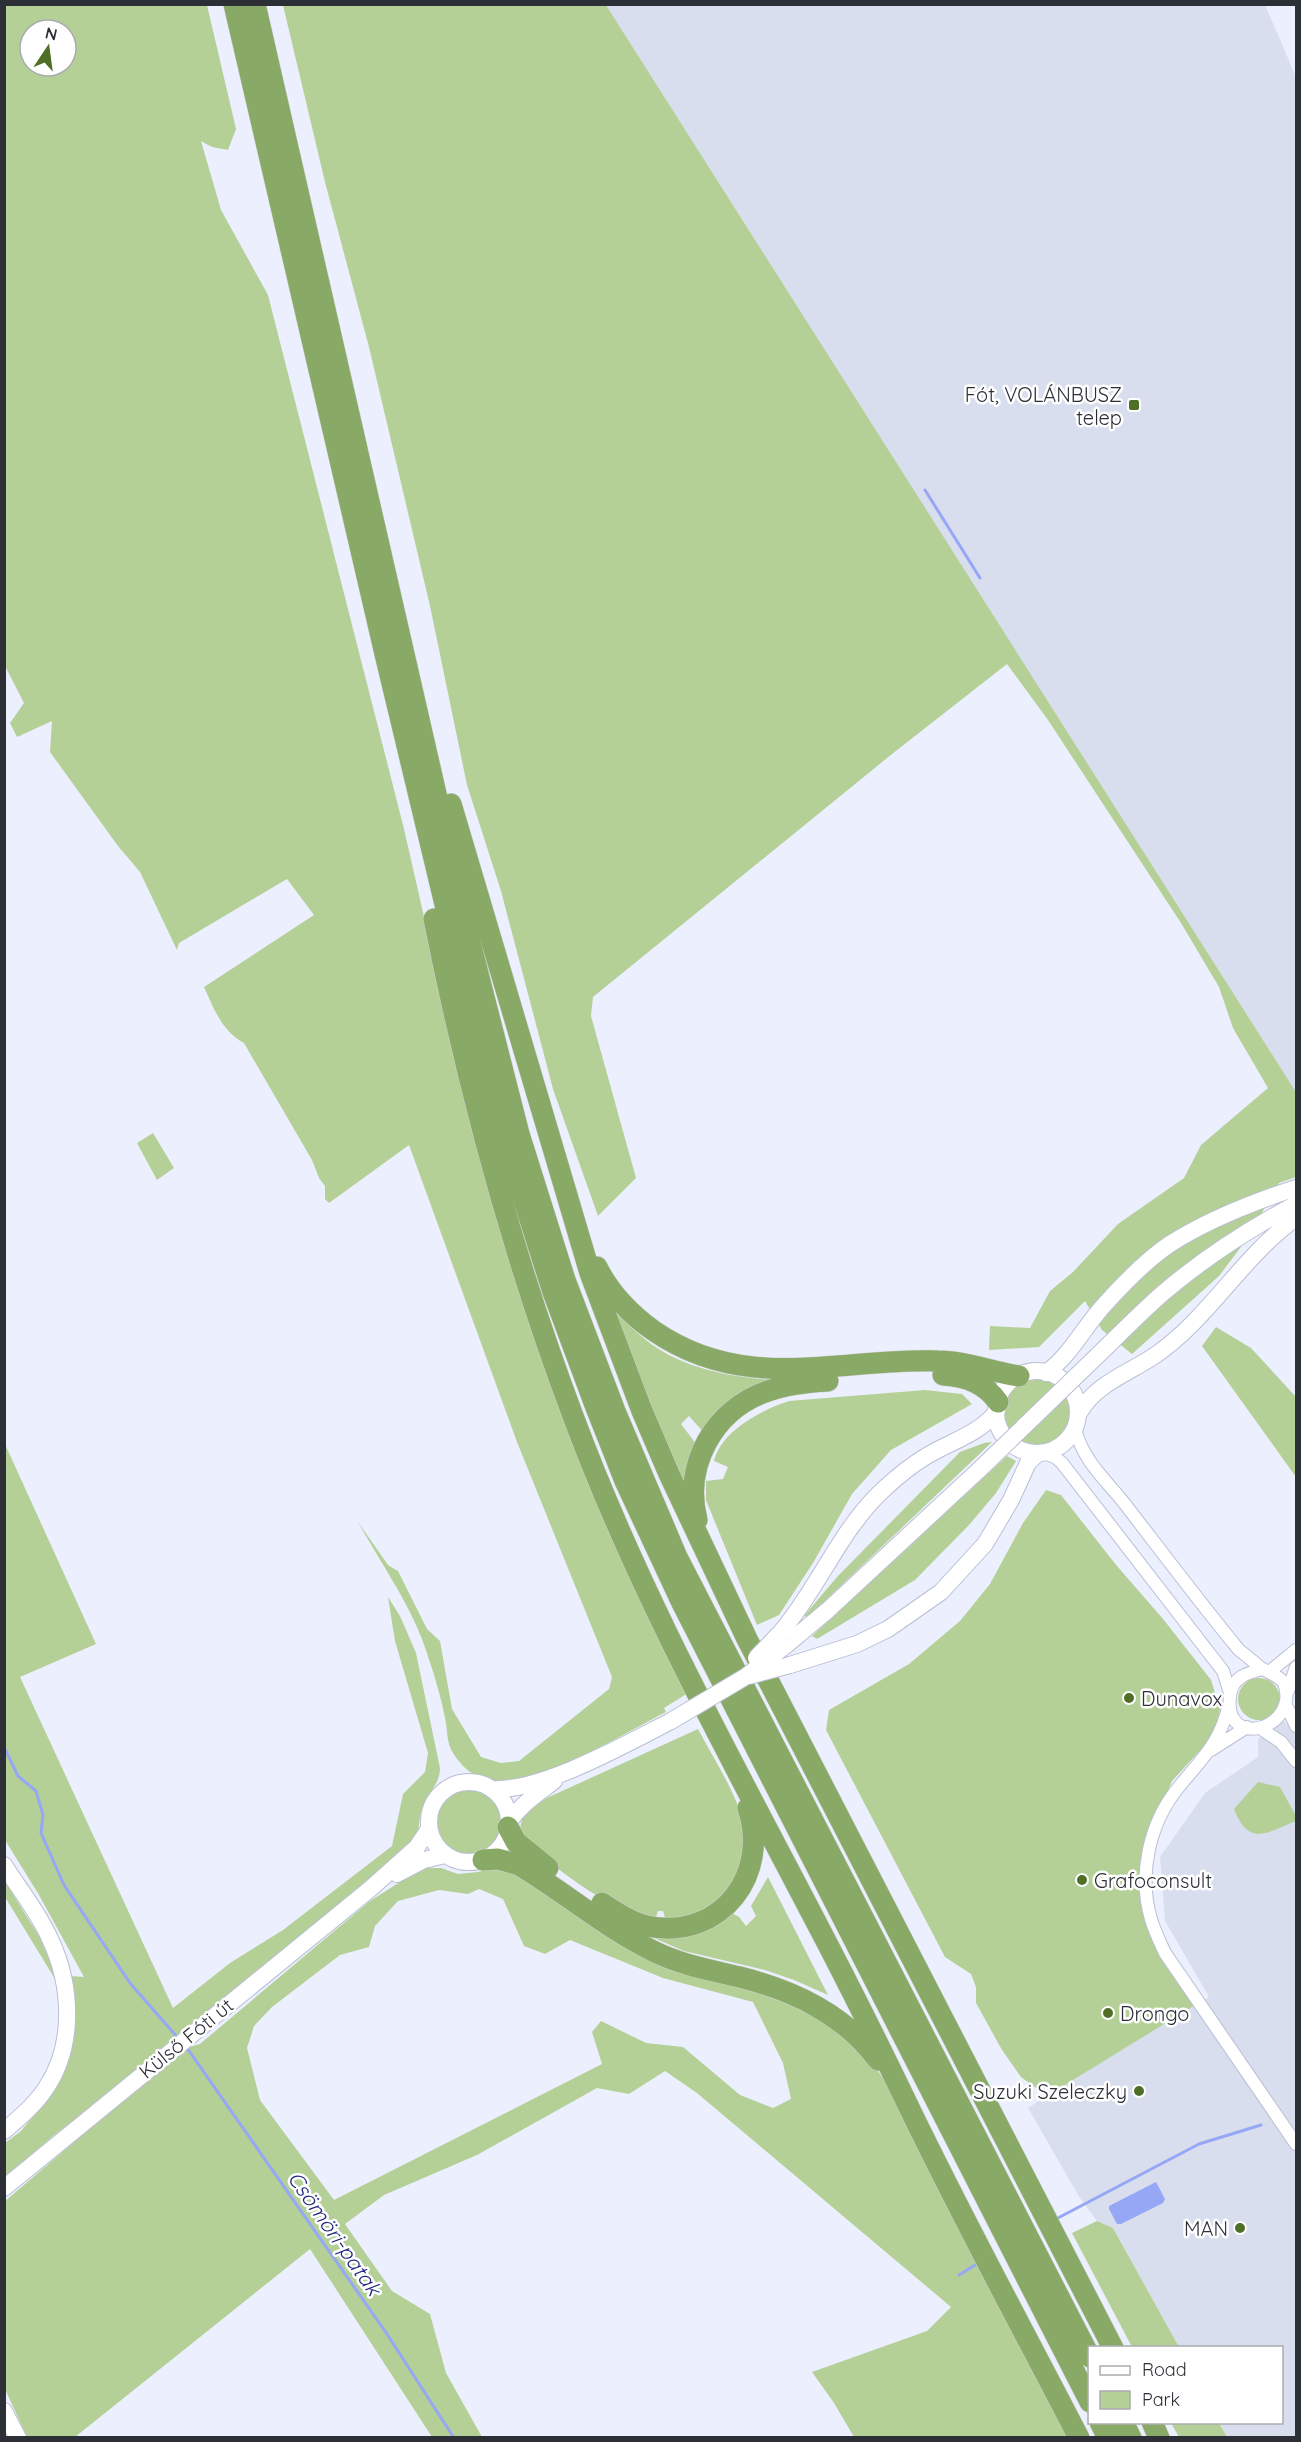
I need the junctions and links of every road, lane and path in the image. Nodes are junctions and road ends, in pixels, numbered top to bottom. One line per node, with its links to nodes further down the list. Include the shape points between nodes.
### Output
1 (234, 4): 4 (highway)
2 (255, 4): 3 (highway)
3 (412, 693): 8 (highway, via 434,744); 41 (highway, via 519,1134 565,1280 615,1411 677,1557)
4 (411, 756): 29 (highway, via 411,796 451,1000 482,1132 518,1259 573,1418 625,1546); 41 (highway, via 477,1038 511,1161 568,1333 625,1482 693,1625)
5 (1296, 1188): 9 (main road, via 1253,1202 1170,1244 1130,1277 1091,1318 1064,1357)
6 (1296, 1204): 15 (main road, bridge, via 1206,1259 1162,1294 844,1596)
7 (1296, 1218): 12 (main road, via 1246,1262 1208,1309 1168,1346 1094,1393)
8 (575, 1226): 10 (highway, via 613,1292 643,1323 671,1342 710,1359 761,1369 939,1361); 14 (highway, via 604,1315 642,1411)
9 (1046, 1372): 10 (main road); 12 (main road, via 1067,1384 1076,1397)
10 (1019, 1376): 11 (main road, via 1005,1387)
11 (997, 1406): 13 (main road, via 1001,1432 1008,1441 1017,1448); 14 (highway, via 990,1391 980,1384 936,1374 801,1383 768,1391 732,1411 710,1436 697,1464 693,1497); 15 (main road, via 980,1428 924,1458 884,1489 843,1535)
12 (1077, 1421): 13 (main road, via 1063,1445); 18 (street, via 1081,1449 1094,1470 1239,1650)
13 (1041, 1453): 19 (main road, bridge, via 1028,1463 985,1544 941,1592 888,1629 857,1644); 21 (street, via 1062,1463 1223,1671)
14 (704, 1550): 42 (highway)
15 (783, 1639): 19 (main road, bridge)
16 (1296, 1650): 18 (street)
17 (1296, 1667): 20 (street)
18 (1266, 1670): 20 (street, via 1280,1678); 21 (street, via 1239,1678)
19 (745, 1677): 28 (main road, bridge, via 671,1721)
20 (1288, 1691): 22 (street)
21 (1229, 1698): 24 (street, via 1237,1720); 26 (street, via 1225,1723)
22 (1288, 1709): 23 (street); 25 (street, via 1276,1725)
23 (1296, 1726)
24 (1246, 1727): 25 (street); 26 (street)
25 (1263, 1730): 27 (street, via 1281,1742)
26 (1210, 1751): 39 (street, via 1176,1790 1149,1847 1145,1879 1151,1918 1165,1953)
27 (1296, 1761)
28 (570, 1770): 30 (main road, via 506,1790); 31 (main road, via 529,1799)
29 (737, 1774): 31 (highway, via 753,1821 750,1869 729,1903 702,1921 686,1926 650,1927 620,1915 527,1853 516,1842); 37 (highway)
30 (492, 1789): 31 (main road, via 504,1804); 32 (main road, via 472,1782 449,1787 432,1805)
31 (509, 1825): 34 (main road, via 502,1845)
32 (429, 1829): 33 (main road, via 434,1844); 36 (main road, Külső Fóti út, via 417,1846)
33 (445, 1855): 34 (main road, via 457,1861); 36 (main road, Külső Fóti út, via 424,1860)
34 (483, 1860): 37 (highway, via 498,1859 519,1865 654,1952 680,1963 777,1989 823,2010 841,2021 870,2050)
35 (4, 1865): 38 (main road, via 50,1939 67,2000 63,2048 56,2070 26,2112)
36 (370, 1889): 40 (main road, Külső Fóti út)
37 (904, 2096): 50 (highway)
38 (4, 2131)
39 (1296, 2144)
40 (4, 2188)
41 (1011, 2228): 43 (highway, via 1031,2243); 44 (highway, via 1012,2253)
42 (1112, 2346)
43 (1088, 2355)
44 (1088, 2400)
45 (4, 2412): 49 (main road)
46 (1101, 2424): 51 (highway)
47 (1124, 2424): 52 (highway)
48 (1153, 2424): 53 (highway)
49 (18, 2438)
50 (1079, 2438)
51 (1108, 2438)
52 (1131, 2438)
53 (1159, 2438)

